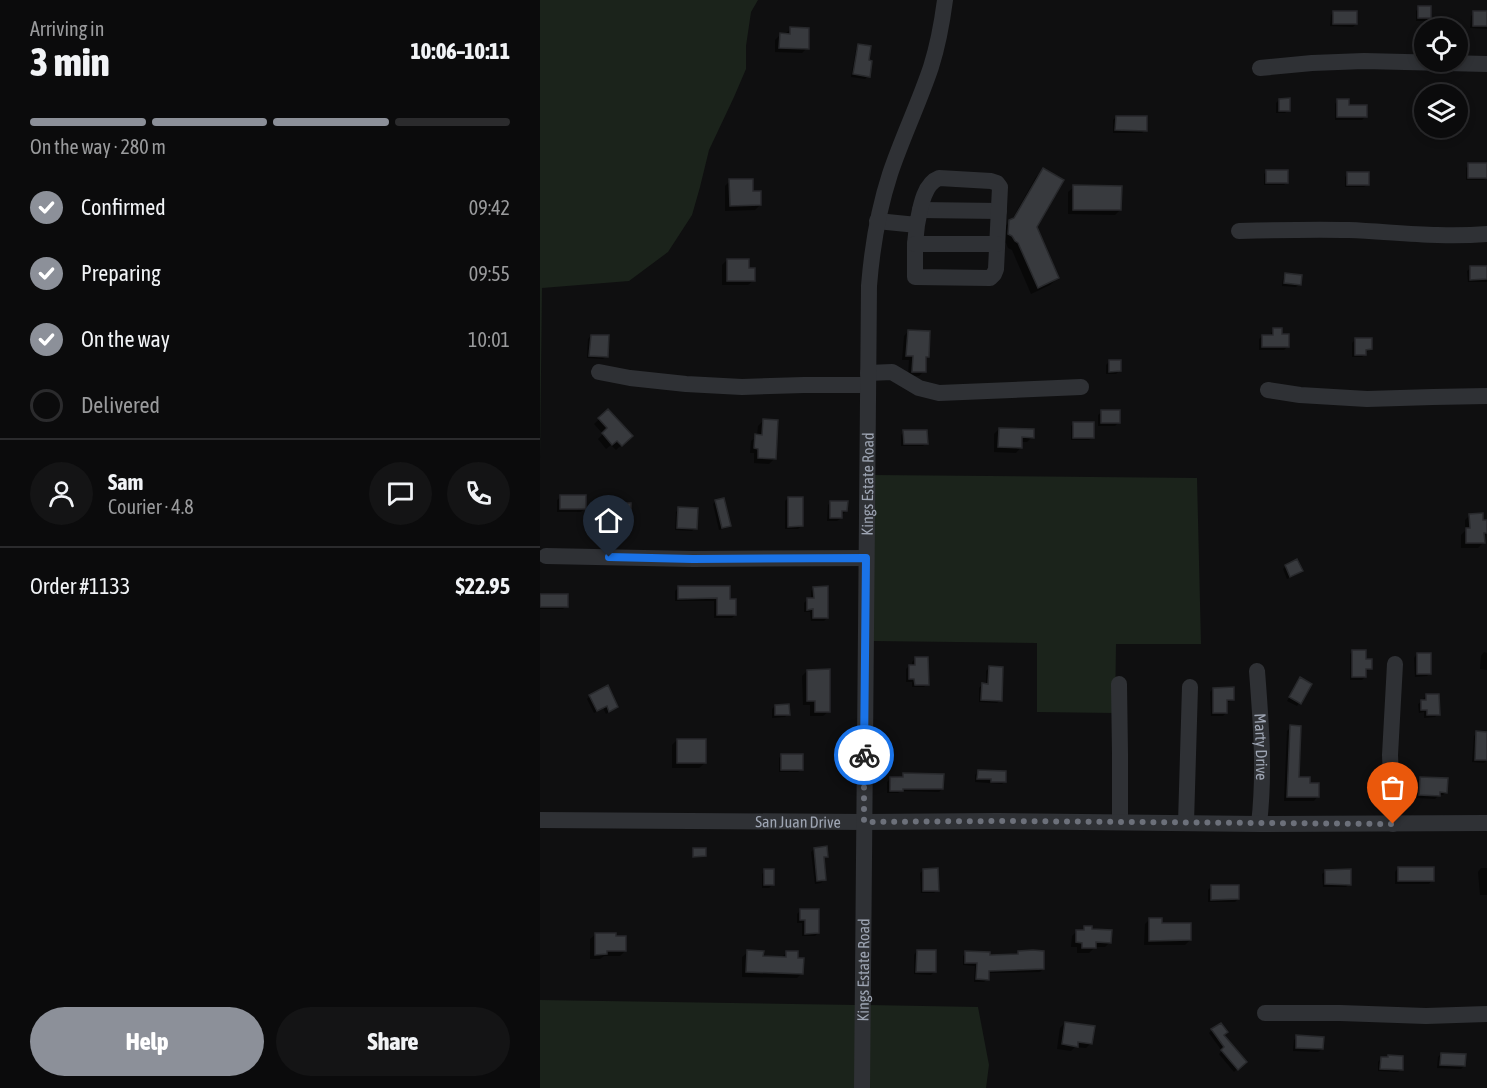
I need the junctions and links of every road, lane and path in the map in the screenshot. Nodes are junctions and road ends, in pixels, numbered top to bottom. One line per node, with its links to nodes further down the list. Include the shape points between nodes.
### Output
1 (945, 0): 6 (street, Kings Estate Road, via 931,67 890,174)
2 (1487, 64): 3 (street, via 1364,61)
3 (1260, 68)
4 (999, 211): 5 (street); 5 (street, via 997,183 939,177 930,184); 10 (street)
5 (919, 217): 6 (street); 9 (street)
6 (877, 221): 12 (street, Kings Estate Road, via 868,286)
7 (1239, 231): 8 (street)
8 (1487, 234)
9 (915, 243): 10 (street); 10 (street, via 914,274 918,278 990,278 996,268)
10 (997, 244)
11 (599, 372): 12 (street, via 742,387)
12 (868, 379): 13 (street, via 892,372 919,388 939,393); 17 (street, Kings Estate Road)
13 (1081, 387)
14 (1268, 390): 15 (street, via 1367,399)
15 (1487, 396)
16 (546, 556): 17 (street)
17 (866, 558): 23 (street, Kings Estate Road)
18 (1395, 664): 28 (street, via 1390,755)
19 (1257, 671): 27 (street, Marty Drive, via 1262,776)
20 (1119, 684): 24 (street)
21 (1190, 687): 25 (street)
22 (540, 820): 23 (street, San Juan Drive)
23 (864, 822): 24 (street, San Juan Drive); 31 (street, Kings Estate Road)
24 (1120, 822): 25 (street, San Juan Drive)
25 (1186, 823): 27 (street, San Juan Drive)
26 (1487, 823): 28 (street, San Juan Drive)
27 (1259, 824): 28 (street, San Juan Drive)
28 (1393, 824)
29 (1265, 1013): 30 (street)
30 (1487, 1014)
31 (862, 1088)

